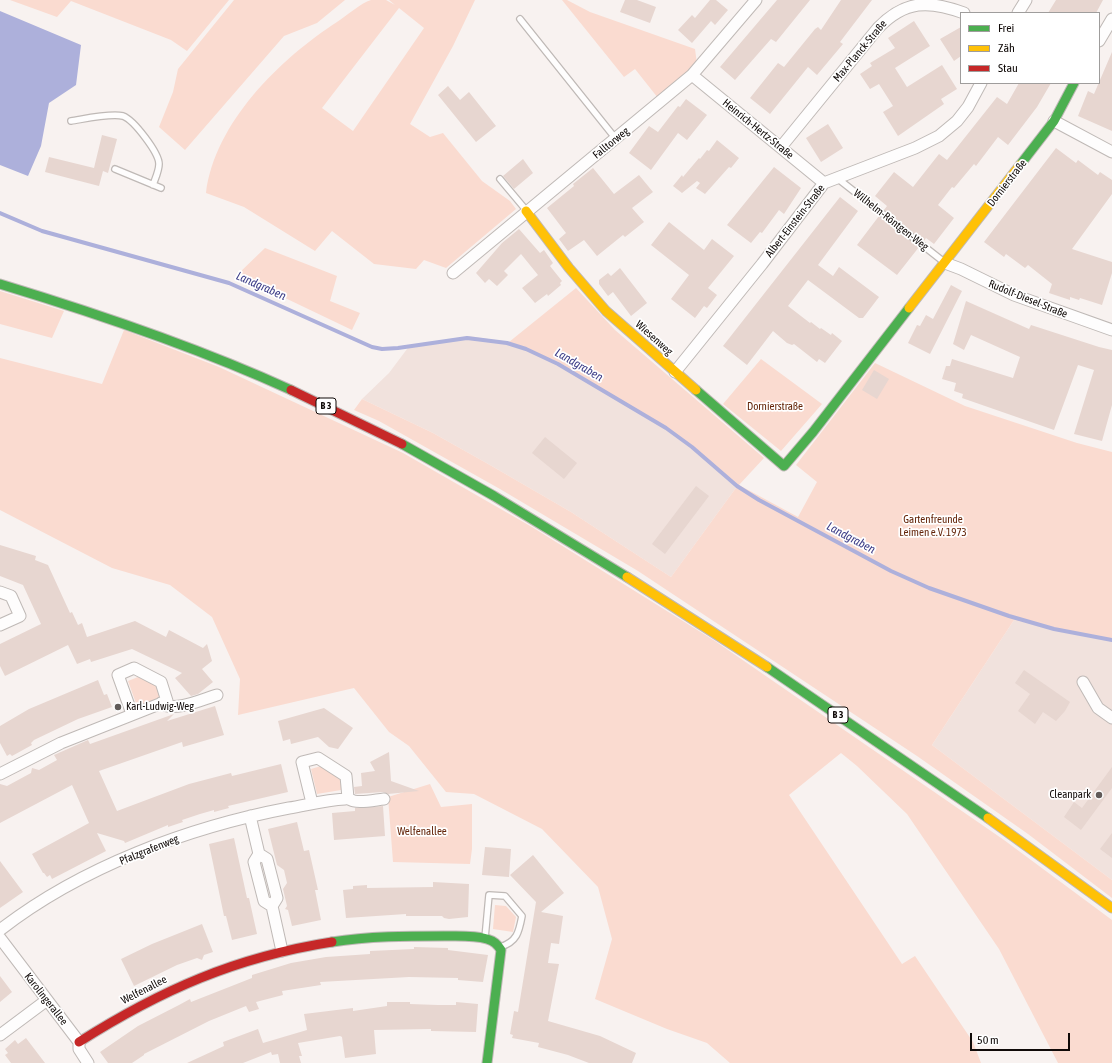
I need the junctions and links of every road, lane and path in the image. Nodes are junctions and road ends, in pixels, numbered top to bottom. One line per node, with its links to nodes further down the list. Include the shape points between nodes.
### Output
1 (756, 0): 8 (street, Falltorweg)
2 (1026, 0): 4 (street)
3 (962, 12): 14 (street, Max-Planck-Straße, via 950,6 927,2 913,4 894,12)
4 (1019, 12)
5 (520, 19): 13 (lane)
6 (1112, 19): 7 (street)
7 (1100, 39)
8 (692, 75): 13 (street, Falltorweg); 14 (street, Heinrich-Hertz-Straße)
9 (980, 84): 17 (street, Albert-Einstein-Straße, via 957,121 938,136 915,148)
10 (1073, 84): 12 (street, Dornierstraße)
11 (71, 121): 20 (lane, via 115,116 123,116 130,120 156,155 159,164)
12 (1054, 121): 15 (street); 23 (street, Dornierstraße)
13 (616, 139): 22 (street, Falltorweg)
14 (781, 147): 19 (street, Heinrich-Hertz-Straße)
15 (1112, 152)
16 (115, 169): 20 (lane)
17 (837, 178): 19 (street, Albert-Einstein-Straße); 23 (lane, Wilhelm-Röntgen-Weg)
18 (500, 179): 22 (lane)
19 (824, 183): 27 (street, Albert-Einstein-Straße)
20 (153, 185): 21 (lane)
21 (161, 188)
22 (526, 211): 24 (street, Falltorweg); 27 (street, Wiesenweg, via 569,268 606,311)
23 (945, 263): 26 (street, Rudolf-Diesel-Straße, via 1014,295); 28 (street, Dornierstraße)
24 (453, 273)
25 (0, 284): 41 (street, B 3, via 83,308 268,379 361,423 446,469 556,531 764,665 1021,840)
26 (1112, 330)
27 (675, 372): 28 (street, Wiesenweg)
28 (784, 466)
29 (0, 592): 30 (street, via 11,596 20,616)
30 (0, 625)
31 (1082, 682): 35 (street, via 1098,708)
32 (217, 695): 33 (street, via 176,707)
33 (161, 704): 34 (street); 34 (street, via 167,701 161,682 134,668 118,675)
34 (132, 714): 36 (street, via 61,743)
35 (1112, 718)
36 (0, 774)
37 (348, 798): 38 (street, Pfalzgrafenweg, via 354,801); 39 (street, Pfalzgrafenweg); 39 (street, via 346,776 318,758 302,762)
38 (384, 799)
39 (312, 803): 40 (street, Pfalzgrafenweg)
40 (250, 816): 42 (street, Pfalzgrafenweg, via 194,832 121,860 53,895); 46 (street, via 259,854 267,859 276,898 272,906)
41 (1112, 908)
42 (0, 930)
43 (0, 938): 47 (street, Karolingerallee)
44 (485, 938): 45 (street, Welfenallee, via 494,941); 45 (lane, via 489,895 505,896 522,916 519,935 509,944); 46 (street, Welfenallee, via 378,936 337,940)
45 (500, 947): 51 (street, via 502,957)
46 (282, 951): 49 (street, Welfenallee, via 232,964 181,985 130,1010)
47 (46, 1000): 48 (street); 49 (street, Karolingerallee)
48 (0, 1035)
49 (79, 1042): 50 (street, Karolingerallee, via 79,1049)
50 (88, 1063)
51 (487, 1063)

